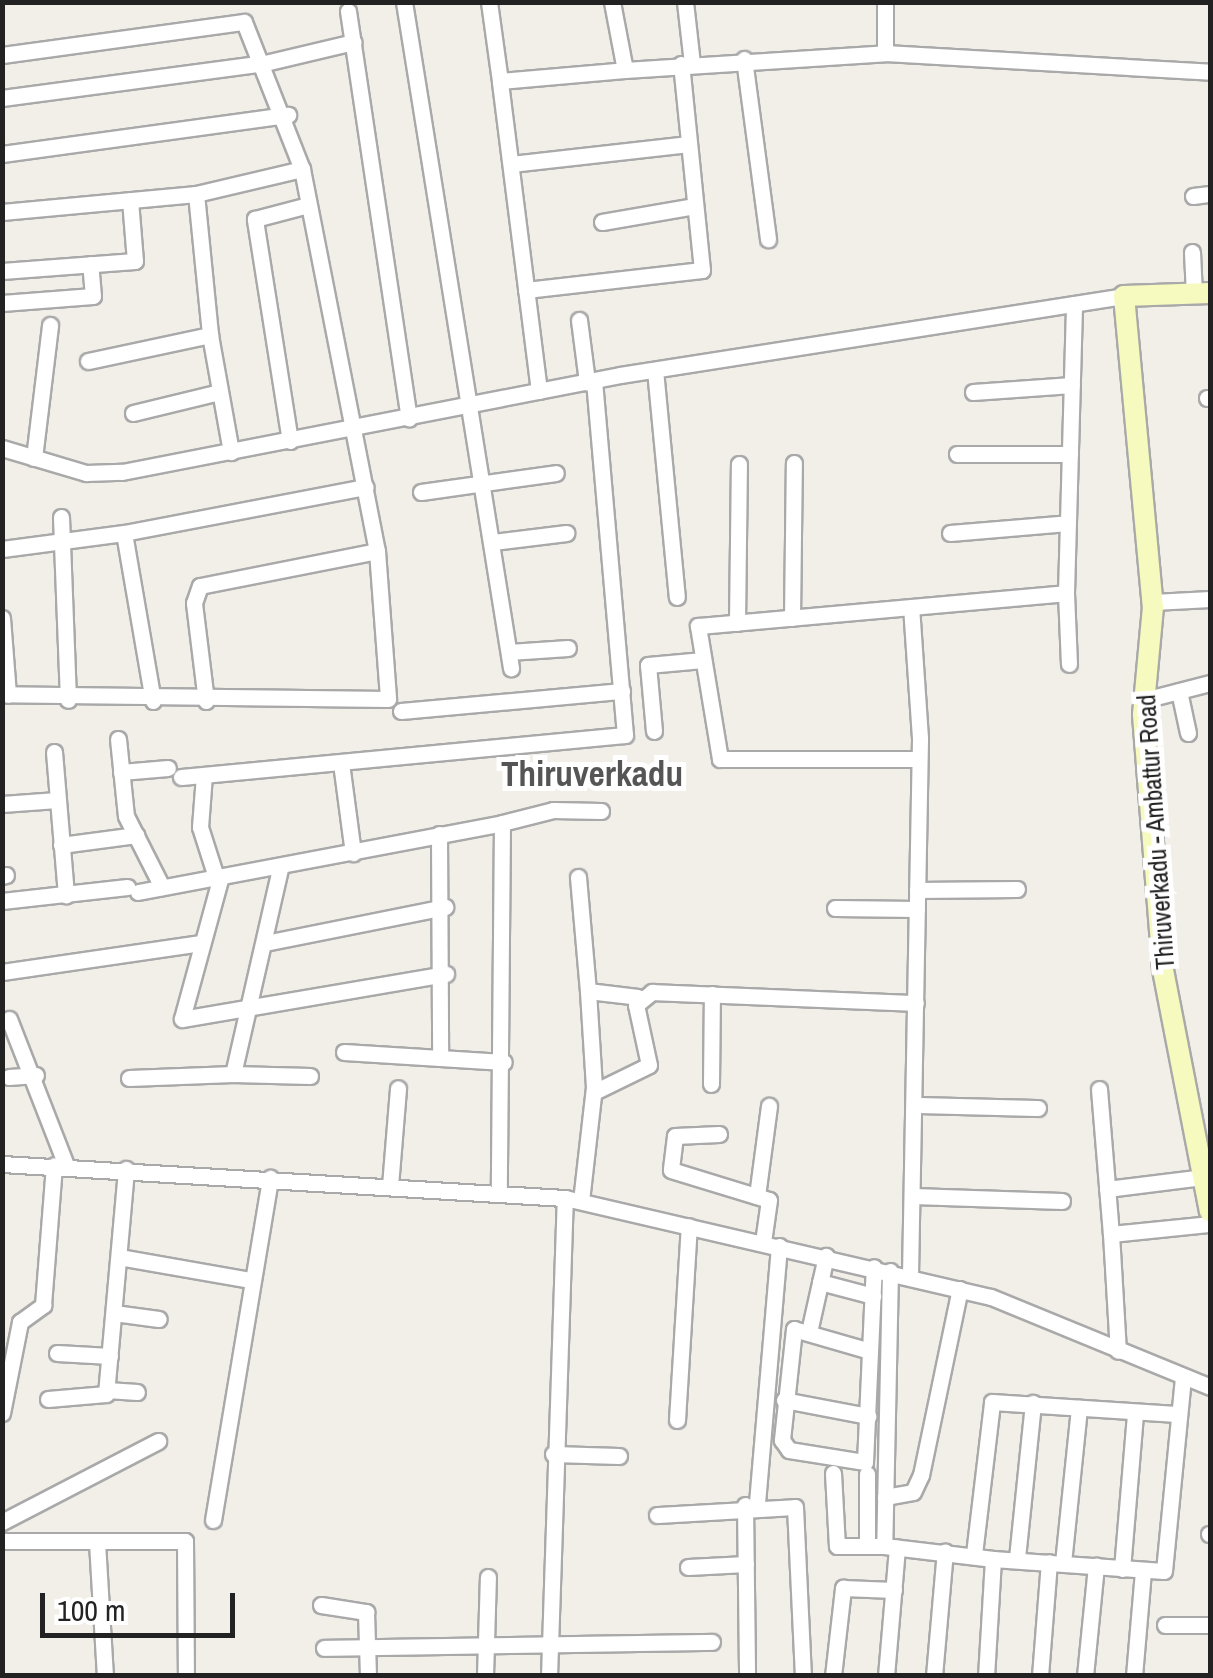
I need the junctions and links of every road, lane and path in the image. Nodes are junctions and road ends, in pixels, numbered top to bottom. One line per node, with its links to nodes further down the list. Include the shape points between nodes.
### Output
1 (404, 2): 49 (street)
2 (488, 2): 15 (street)
3 (612, 2): 13 (street)
4 (685, 2): 12 (street)
5 (884, 2): 8 (street)
6 (348, 11): 7 (street)
7 (354, 42): 11 (street); 51 (street)
8 (885, 53): 10 (street); 14 (street)
9 (2, 54): 11 (street, via 244,22)
10 (744, 59): 12 (street); 30 (street)
11 (265, 64): 16 (street); 17 (street)
12 (686, 64): 13 (street); 18 (street)
13 (625, 70): 15 (street)
14 (1210, 72)
15 (500, 81): 20 (street)
16 (2, 98)
17 (288, 116): 19 (street); 21 (street)
18 (689, 144): 20 (street); 27 (street)
19 (2, 154)
20 (510, 164): 34 (street)
21 (302, 169): 22 (street); 26 (street)
22 (196, 194): 25 (street); 41 (street)
23 (1210, 194): 24 (street)
24 (1193, 196)
25 (130, 200): 28 (street); 32 (street, via 136,261)
26 (308, 205): 52 (street); 53 (street, via 255,219)
27 (695, 206): 29 (street); 34 (street, via 702,270)
28 (2, 212)
29 (602, 222)
30 (768, 239)
31 (1192, 252): 35 (street)
32 (90, 264): 33 (street); 37 (street, via 93,296)
33 (2, 272)
34 (526, 290): 46 (street)
35 (1202, 294): 36 (main road)
36 (1124, 296): 38 (street); 77 (main road, Thiruverkadu - Ambattur Road)
37 (2, 303)
38 (1074, 304): 43 (street); 45 (street)
39 (580, 320): 44 (street)
40 (50, 325): 58 (street)
41 (210, 335): 42 (street); 47 (street)
42 (88, 362)
43 (656, 370): 44 (street); 75 (street)
44 (590, 381): 46 (street); 86 (street)
45 (1072, 385): 48 (street); 57 (street)
46 (539, 391): 49 (street)
47 (220, 392): 50 (street); 55 (street)
48 (973, 392)
49 (467, 405): 51 (street); 62 (street)
50 (133, 413)
51 (409, 418): 52 (street)
52 (350, 430): 53 (street); 63 (street)
53 (290, 441): 55 (street)
54 (2, 448): 58 (street)
55 (232, 452): 58 (street, via 122,472)
56 (957, 454): 57 (street)
57 (1070, 454): 66 (street)
58 (34, 458)
59 (794, 463): 80 (street)
60 (738, 464): 81 (street)
61 (556, 473): 62 (street)
62 (482, 484): 64 (street); 71 (street)
63 (366, 487): 67 (street); 73 (street)
64 (421, 492)
65 (61, 517): 70 (street)
66 (1068, 523): 69 (street); 74 (street)
67 (124, 533): 70 (street); 91 (street)
68 (566, 533): 71 (street)
69 (950, 533)
70 (63, 542): 72 (street); 89 (street)
71 (493, 542): 82 (street, via 510,660)
72 (2, 548)
73 (376, 550): 92 (street, via 200,586 194,604); 92 (street, via 388,699)
74 (1066, 593): 78 (street); 84 (street)
75 (678, 597)
76 (1210, 600): 77 (street)
77 (1152, 602): 90 (main road, Thiruverkadu - Ambattur Road)
78 (911, 607): 80 (street); 98 (street)
79 (2, 618): 88 (street)
80 (792, 618): 81 (street)
81 (737, 623): 83 (street, via 698,626)
82 (568, 648)
83 (703, 660): 94 (street, via 648,665); 98 (street, via 720,759)
84 (1069, 664)
85 (1210, 683): 87 (street)
86 (622, 691): 93 (street); 99 (street, via 623,736)
87 (1179, 691): 90 (street); 95 (street)
88 (5, 694): 89 (street)
89 (68, 700): 91 (street)
90 (1144, 700): 150 (main road, Thiruverkadu - Ambattur Road, via 1163,970)
91 (153, 701): 92 (street)
92 (206, 701)
93 (401, 711)
94 (654, 732)
95 (1188, 733)
96 (118, 739): 100 (street)
97 (54, 752): 102 (street)
98 (919, 759): 115 (street)
99 (341, 762): 101 (street); 109 (street)
100 (121, 772): 101 (street); 106 (street)
101 (204, 776): 111 (street, via 200,827)
102 (57, 800): 103 (street); 108 (street)
103 (2, 804)
104 (601, 812): 105 (street, via 553,810)
105 (502, 822): 107 (street); 133 (street)
106 (136, 834): 108 (street); 113 (street)
107 (439, 834): 109 (street); 118 (street)
108 (61, 846): 116 (street)
109 (353, 852): 110 (street)
110 (280, 868): 111 (street); 122 (street)
111 (218, 876): 113 (street); 121 (street)
112 (578, 877): 125 (street)
113 (162, 887): 116 (street)
114 (1017, 889): 115 (street)
115 (917, 890): 120 (street)
116 (66, 894): 117 (street)
117 (2, 901)
118 (445, 907): 122 (street); 124 (street)
119 (835, 908): 120 (street)
120 (916, 908): 128 (street)
121 (201, 943): 123 (street); 129 (street, via 180,1017)
122 (264, 943): 129 (street)
123 (2, 972)
124 (446, 974): 129 (street); 132 (street)
125 (588, 992): 127 (street); 142 (street)
126 (712, 994): 127 (street); 128 (street); 139 (street)
127 (638, 997): 142 (street, via 649,1065)
128 (916, 1002): 143 (street)
129 (248, 1012): 134 (street)
130 (10, 1019): 135 (street)
131 (344, 1052): 132 (street)
132 (440, 1058): 133 (street)
133 (504, 1062): 154 (street)
134 (233, 1074): 137 (street); 138 (street)
135 (36, 1075): 136 (street); 148 (street)
136 (9, 1076)
137 (310, 1076)
138 (129, 1078)
139 (710, 1084)
140 (398, 1088): 152 (street)
141 (1099, 1089): 153 (street)
142 (594, 1092): 157 (street)
143 (916, 1105): 145 (street); 156 (street)
144 (769, 1106): 155 (street)
145 (1038, 1108)
146 (719, 1134): 155 (street, via 675,1136 672,1170)
147 (2, 1164): 148 (street)
148 (60, 1165): 149 (street); 175 (street, via 42,1313 24,1315)
149 (126, 1170): 151 (street); 164 (street)
150 (1204, 1176): 153 (street); 159 (main road, Thiruverkadu - Ambattur Road)
151 (270, 1178): 152 (street); 168 (street)
152 (390, 1186): 154 (street)
153 (1107, 1189): 162 (street)
154 (500, 1194): 157 (street)
155 (758, 1196): 163 (street, via 772,1205)
156 (914, 1196): 158 (street); 167 (street)
157 (573, 1200): 161 (street); 194 (street)
158 (1062, 1201)
159 (1210, 1211)
160 (1210, 1224): 162 (street)
161 (690, 1226): 163 (street); 192 (street)
162 (1110, 1234): 177 (street)
163 (771, 1244): 165 (street); 199 (street)
164 (119, 1256): 168 (street); 172 (street)
165 (826, 1256): 166 (street); 169 (street)
166 (882, 1269): 167 (street); 171 (street); 198 (street)
167 (910, 1275): 170 (street)
168 (251, 1280): 201 (street)
169 (820, 1282): 171 (street); 174 (street)
170 (960, 1288): 177 (street); 198 (street, via 921,1476 913,1492)
171 (873, 1296): 176 (street)
172 (114, 1313): 173 (street); 179 (street)
173 (159, 1319)
174 (809, 1332): 176 (street); 185 (street, via 790,1335)
175 (9, 1337): 186 (street)
176 (870, 1351): 191 (street)
177 (1118, 1351): 180 (street)
178 (58, 1353): 179 (street)
179 (110, 1356): 182 (street)
180 (1182, 1378): 181 (street); 190 (street)
181 (1210, 1387)
182 (106, 1390): 183 (street); 184 (street, via 95,1401)
183 (137, 1392)
184 (48, 1399)
185 (784, 1400): 191 (street); 191 (street, via 789,1450 855,1466 865,1462)
186 (3, 1403)
187 (1033, 1403): 188 (street); 207 (street, via 992,1402); 208 (street)
188 (1078, 1408): 189 (street); 210 (street)
189 (1135, 1413): 190 (street); 214 (street)
190 (1177, 1414): 215 (street, via 1164,1571)
191 (868, 1416)
192 (677, 1420)
193 (158, 1440): 202 (street)
194 (553, 1454): 195 (street); 221 (street)
195 (619, 1456)
196 (833, 1473): 205 (street, via 834,1541)
197 (867, 1474): 205 (street)
198 (885, 1498): 205 (street)
199 (751, 1504): 200 (street); 211 (street); 227 (street, via 797,1514)
200 (656, 1515)
201 (213, 1520)
202 (2, 1522)
203 (2, 1542): 204 (street)
204 (97, 1542): 229 (street); 230 (street, via 185,1541)
205 (883, 1546): 206 (street); 217 (street)
206 (945, 1551): 207 (street); 236 (street)
207 (974, 1554): 209 (street)
208 (1017, 1558): 209 (street); 210 (street)
209 (993, 1559): 228 (street)
210 (1056, 1563): 212 (street); 237 (street)
211 (746, 1564): 213 (street); 226 (street)
212 (1096, 1566): 214 (street); 238 (street)
213 (688, 1567)
214 (1122, 1569): 215 (street)
215 (1143, 1570): 239 (street)
216 (488, 1578): 223 (street)
217 (894, 1590): 234 (street, via 843,1588); 235 (street)
218 (321, 1604): 224 (street, via 362,1607)
219 (1164, 1625): 220 (street)
220 (1210, 1625)
221 (549, 1642): 222 (street); 223 (street); 233 (street)
222 (712, 1642)
223 (485, 1643): 224 (street); 232 (street)
224 (368, 1647): 225 (street); 231 (street)
225 (324, 1648)
226 (748, 1672)
227 (802, 1675)
228 (988, 1675)
229 (105, 1676)
230 (186, 1676)
231 (368, 1676)
232 (486, 1676)
233 (549, 1676)
234 (832, 1676)
235 (886, 1676)
236 (934, 1676)
237 (1040, 1676)
238 (1084, 1676)
239 (1134, 1676)

